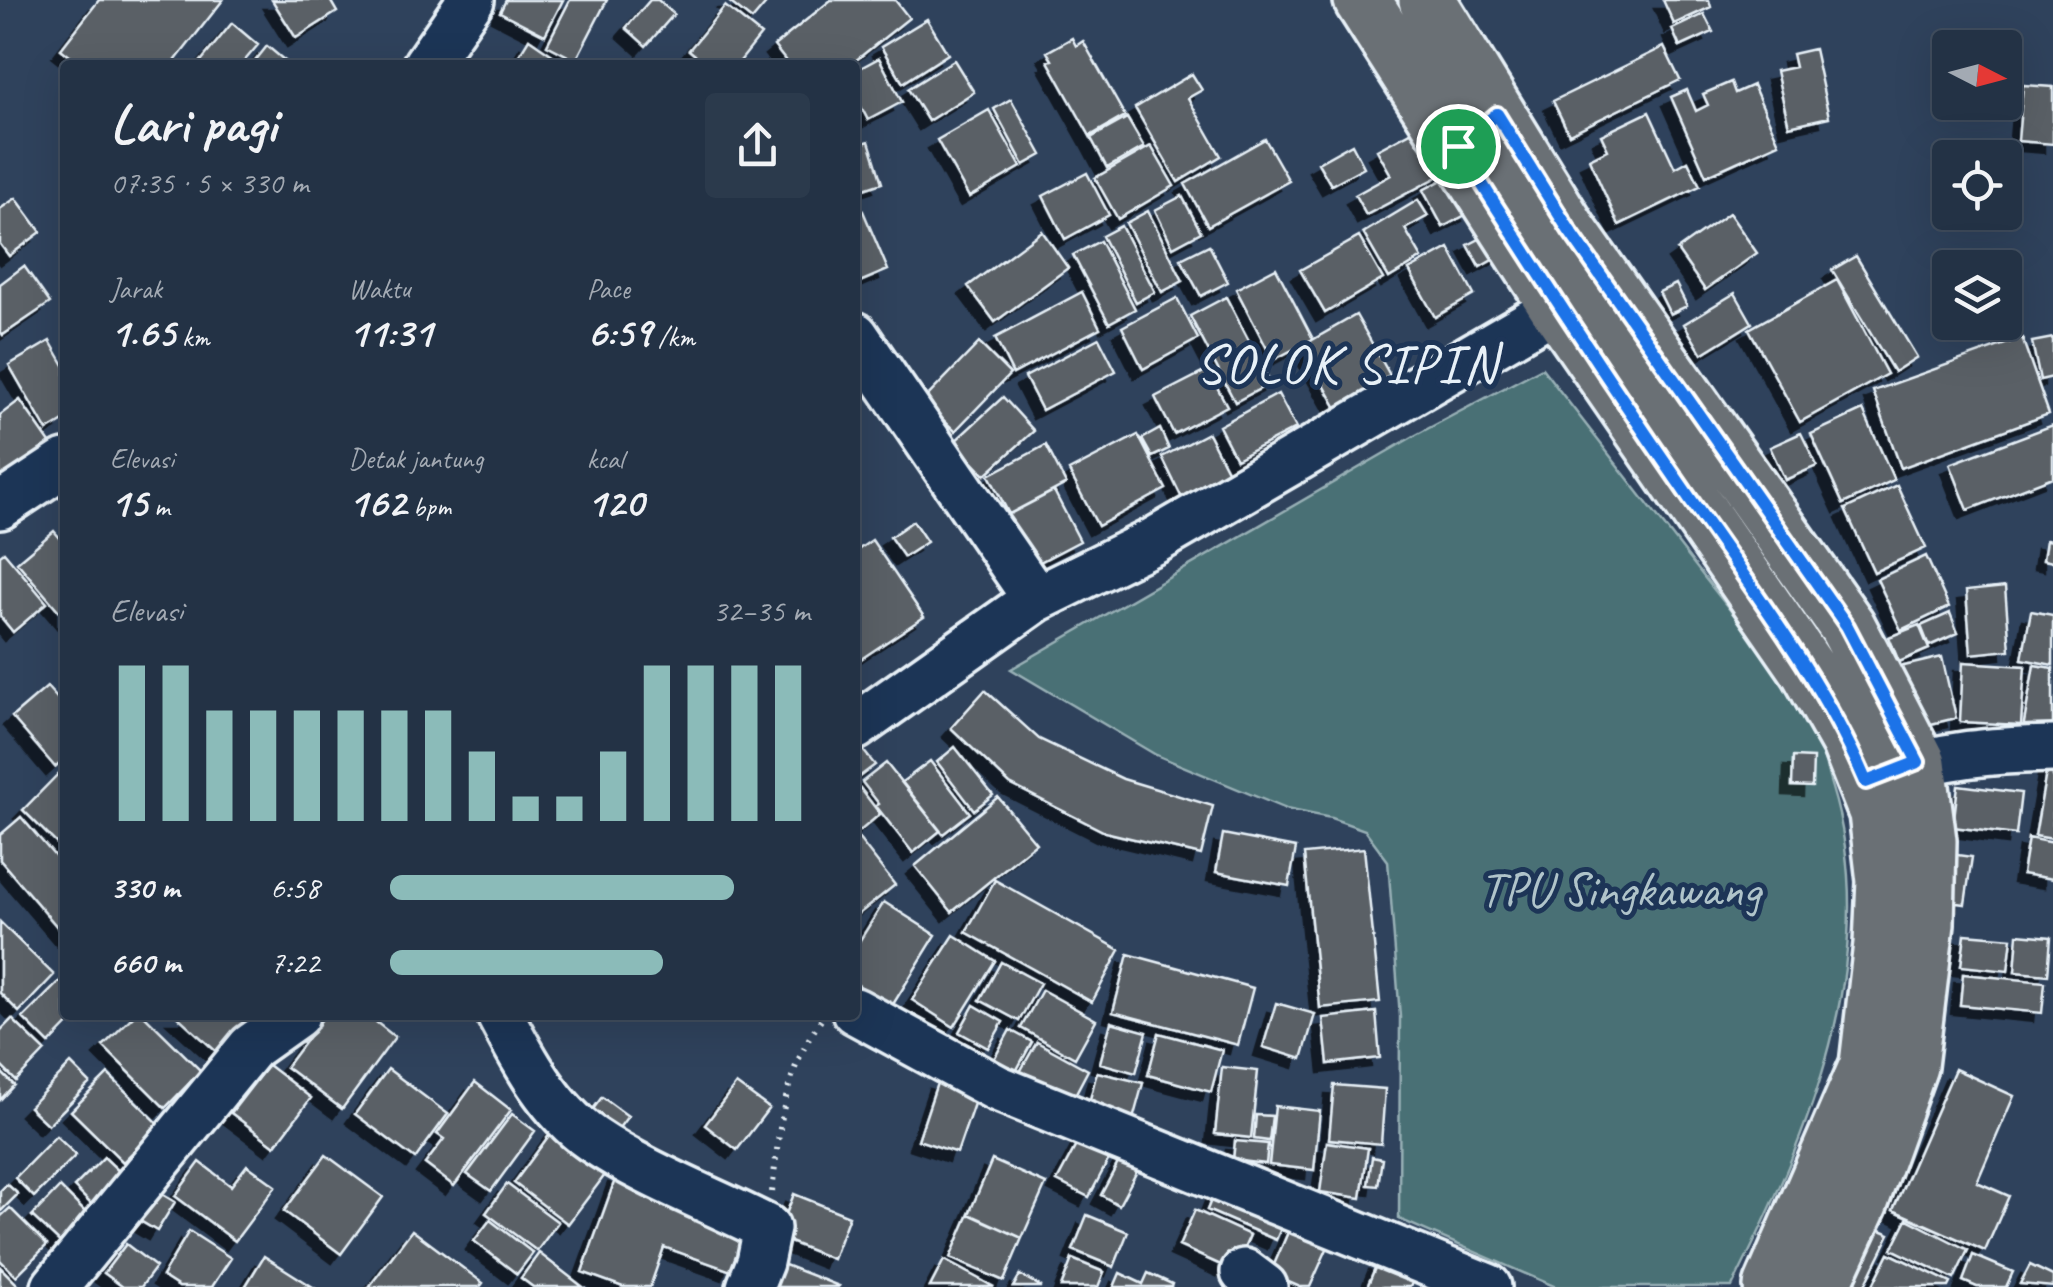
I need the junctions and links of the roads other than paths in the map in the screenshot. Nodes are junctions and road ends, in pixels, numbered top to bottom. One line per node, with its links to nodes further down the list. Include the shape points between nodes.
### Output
1 (471, 0): 4 (street)
2 (1362, 0): 5 (main road)
3 (1427, 0): 5 (main road)
4 (429, 60)
5 (1477, 130): 6 (main road); 13 (main road, via 1569,230 1847,626)
6 (1558, 307): 10 (street, via 1154,541); 14 (main road, via 1809,671)
7 (860, 342): 10 (street)
8 (60, 466): 9 (street)
9 (0, 506)
10 (1036, 599): 11 (street)
11 (860, 722)
12 (2053, 749): 13 (street, via 1990,750)
13 (1918, 762): 14 (street); 22 (main road, via 1928,840 1926,923 1909,1066 1860,1202)
14 (1866, 782): 21 (main road, via 1878,813 1885,881 1868,1066)
15 (860, 1015): 20 (street, via 998,1088)
16 (289, 1020): 18 (street, via 251,1047)
17 (502, 1020): 19 (street, via 547,1094 590,1138 767,1228)
18 (55, 1287)
19 (750, 1287)
20 (1488, 1287)
21 (1772, 1287)
22 (1820, 1287)

